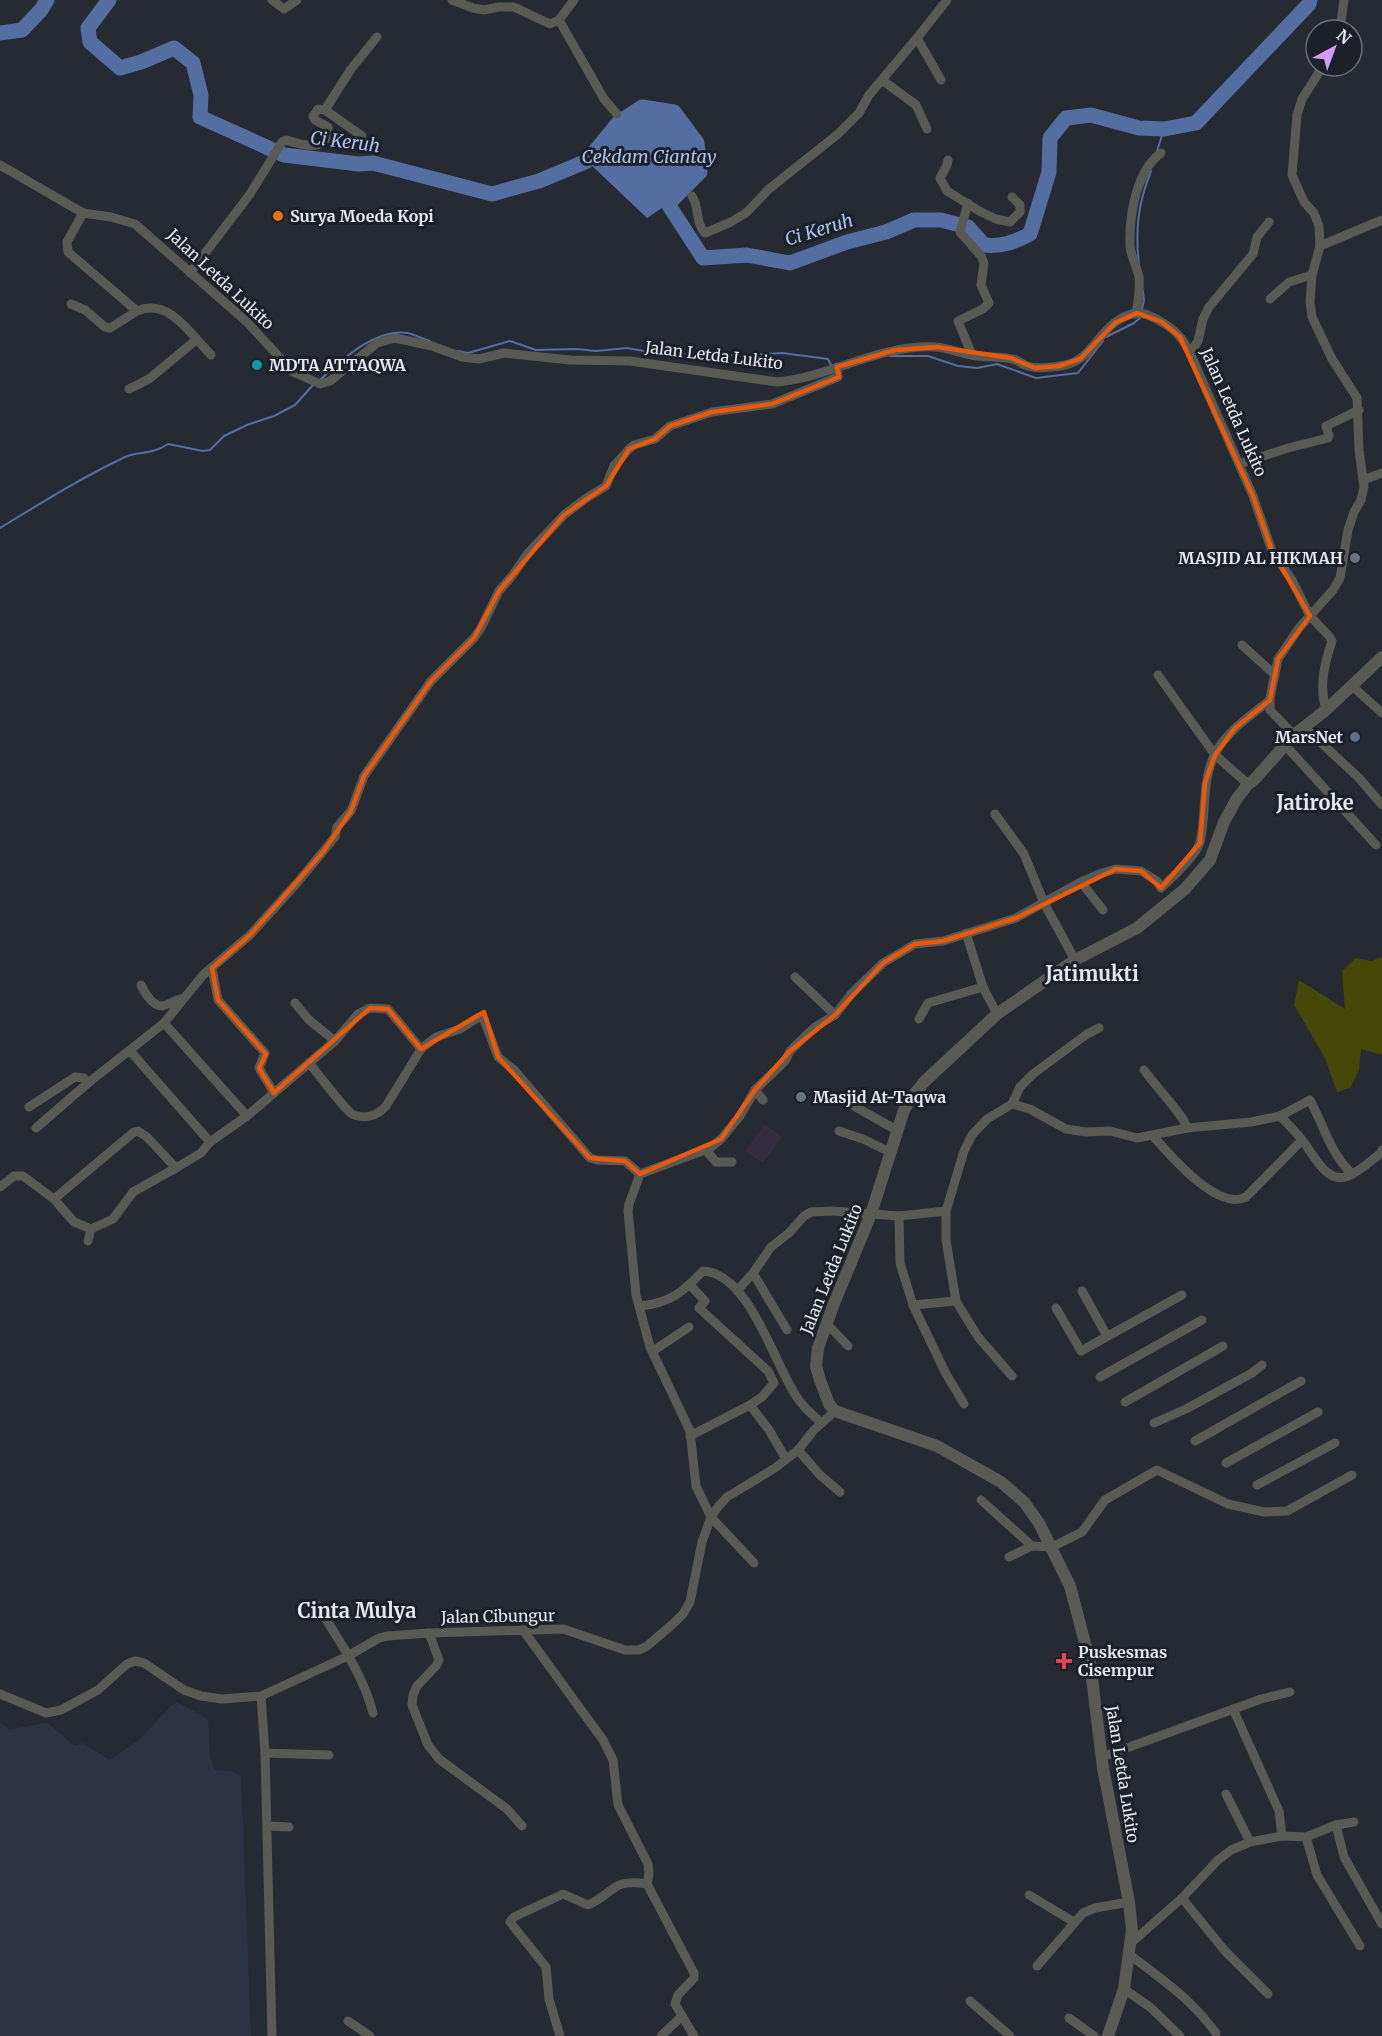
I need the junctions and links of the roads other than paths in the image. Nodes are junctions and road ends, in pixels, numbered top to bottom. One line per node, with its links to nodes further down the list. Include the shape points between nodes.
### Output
1 (273, 0): 2 (street, via 284,9)
2 (297, 0)
3 (452, 0): 8 (street, via 484,10 514,7 550,24)
4 (574, 0): 8 (street)
5 (947, 0): 10 (street)
6 (1344, 0): 7 (street)
7 (1342, 18)
8 (559, 20): 15 (street, via 604,99)
9 (377, 38): 14 (street)
10 (917, 38): 12 (street); 13 (street)
11 (1315, 78): 27 (street, via 1296,115 1292,175 1304,202 1314,213)
12 (882, 80): 16 (street, via 916,105); 21 (street, via 859,113 838,134 738,218 705,233)
13 (941, 80)
14 (325, 110): 17 (street); 28 (street, via 318,109 313,116 328,127 325,143 311,146 286,140 278,147 250,194)
15 (617, 114)
16 (927, 129)
17 (362, 136)
18 (1161, 153): 33 (street, via 1142,175 1135,201 1130,248 1138,277)
19 (948, 160): 23 (street, via 940,178 942,183 947,191)
20 (0, 165): 24 (street, Jalan Letda Lukito)
21 (692, 196)
22 (1012, 197): 23 (street, via 1020,205 1020,212 1010,222 996,219)
23 (968, 203): 37 (street, via 960,232 984,263 981,285 989,303 958,321)
24 (83, 213): 28 (street, Jalan Letda Lukito, via 135,224); 32 (street, via 68,238 67,249)
25 (1382, 220): 27 (street)
26 (1269, 222): 35 (street, via 1257,237 1250,257 1209,306 1198,341)
27 (1320, 246): 29 (street)
28 (190, 273): 38 (street, Jalan Letda Lukito, via 247,322 292,372 316,383 330,381 377,343 394,338 478,359 504,353 630,361 777,382)
29 (1312, 274): 30 (street, via 1289,282); 40 (street, via 1312,317 1335,366 1358,398)
30 (1270, 299)
31 (71, 304): 32 (street, via 110,328)
32 (137, 311): 34 (street, via 161,308)
33 (1139, 314): 35 (street, Jalan Letda Lukito, via 1162,322); 37 (street, Jalan Letda Lukito, via 1115,323 1085,356 1068,365 1035,368 1011,358)
34 (196, 340): 36 (street); 39 (street, via 149,379)
35 (1190, 352): 41 (street, Jalan Letda Lukito)
36 (210, 355)
37 (972, 355): 38 (street, Jalan Letda Lukito, via 937,347 895,350)
38 (835, 370): 68 (street, via 772,404 719,411 670,426 655,440 628,449 614,465 606,486 564,515 499,591 474,638 431,681 363,776 351,810 323,852 250,935)
39 (129, 389)
40 (1359, 410): 41 (street, via 1326,426 1328,438); 43 (street)
41 (1239, 464): 44 (street, Jalan Letda Lukito, via 1272,551)
42 (1382, 473): 43 (street)
43 (1363, 480): 44 (street, via 1361,500 1348,530 1340,578)
44 (1310, 616): 48 (street, via 1285,646); 51 (street, Jalan Letda Lukito, via 1332,641 1321,687)
45 (1242, 645): 48 (street)
46 (1382, 657): 49 (street, Jalan Letda Lukito)
47 (1158, 675): 56 (street)
48 (1275, 675): 50 (street)
49 (1351, 685): 51 (street, Jalan Letda Lukito); 52 (street)
50 (1270, 700): 54 (street, via 1270,711); 56 (street, via 1235,728)
51 (1326, 710): 54 (street, Jalan Letda Lukito)
52 (1382, 714): 53 (street)
53 (1382, 719)
54 (1299, 731): 55 (street, Jalan Letda Lukito); 58 (street, via 1359,778)
55 (1285, 745): 57 (street, Jalan Letda Lukito); 60 (street)
56 (1215, 755): 57 (street); 62 (street, via 1205,783 1200,843)
57 (1248, 784): 63 (street, Jalan Letda Lukito, via 1224,822 1210,860)
58 (1382, 805)
59 (995, 814): 64 (street, via 1024,854)
60 (1376, 845)
61 (1081, 882): 62 (street, via 1116,869 1141,871); 64 (street); 65 (street)
62 (1161, 888): 63 (street)
63 (1173, 898): 67 (street, Jalan Letda Lukito, via 1137,928)
64 (1044, 903): 66 (street, via 1016,918); 67 (street)
65 (1102, 910)
66 (966, 933): 71 (street); 75 (street, via 915,944 883,963)
67 (1075, 960): 74 (street, Jalan Letda Lukito)
68 (212, 968): 72 (street); 86 (street, via 218,1000 265,1053 259,1068)
69 (795, 977): 75 (street)
70 (141, 985): 72 (street, via 145,994 162,1006)
71 (983, 987): 74 (street); 76 (street, via 928,1003)
72 (181, 999): 77 (street)
73 (295, 1004): 79 (street)
74 (998, 1014): 96 (street, Jalan Letda Lukito, via 924,1082 904,1110)
75 (835, 1015): 85 (street, via 804,1037)
76 (919, 1019)
77 (164, 1023): 81 (street); 91 (street)
78 (1099, 1028): 88 (street, via 1033,1074)
79 (335, 1041): 80 (street, via 358,1014 369,1008 381,1008 395,1016); 82 (street)
80 (421, 1049): 82 (street, via 386,1106 378,1114 365,1117 351,1113); 105 (street, via 436,1037 483,1017 498,1057 514,1070 590,1158 625,1161)
81 (130, 1052): 84 (street); 99 (street)
82 (309, 1063): 86 (street)
83 (1144, 1070): 94 (street)
84 (88, 1083): 90 (street, via 80,1076 75,1077); 93 (street)
85 (754, 1090): 87 (street); 100 (street, via 733,1126)
86 (274, 1093): 91 (street)
87 (763, 1100)
88 (1012, 1104): 97 (street, via 1030,1109 1066,1129 1110,1131 1137,1138); 109 (street, via 987,1119 972,1135)
89 (854, 1106): 96 (street)
90 (28, 1107)
91 (247, 1116): 99 (street)
92 (1280, 1116): 94 (street); 98 (street); 106 (street, via 1310,1101 1332,1148)
93 (36, 1128)
94 (1188, 1128): 97 (street)
95 (839, 1131): 102 (street)
96 (898, 1131): 102 (street, Jalan Letda Lukito)
97 (1153, 1136): 98 (street, via 1207,1188 1237,1200 1246,1197)
98 (1302, 1140): 106 (street, via 1332,1176)
99 (210, 1142): 104 (street, via 201,1153)
100 (705, 1149): 103 (street, via 716,1161); 105 (street)
101 (1382, 1150): 106 (street)
102 (892, 1153): 110 (street, Jalan Letda Lukito)
103 (732, 1162)
104 (176, 1168): 108 (street, via 142,1132 134,1132); 112 (street, via 133,1192 112,1219)
105 (640, 1174): 121 (street, via 628,1204)
106 (1352, 1174)
107 (0, 1187): 108 (street, via 14,1176 23,1176)
108 (54, 1199): 112 (street, via 74,1222)
109 (946, 1211): 111 (street); 119 (street, via 946,1240)
110 (872, 1214): 111 (street); 114 (street, via 811,1212 771,1247); 124 (street, Jalan Letda Lukito)
111 (899, 1216): 120 (street, via 900,1263)
112 (91, 1229): 113 (street)
113 (88, 1241)
114 (753, 1273): 116 (street); 126 (street)
115 (690, 1285): 116 (street, via 703,1271 715,1272); 121 (street, via 667,1301); 136 (street, via 705,1301 699,1308 768,1371 774,1383)
116 (737, 1291): 140 (street, via 756,1315 795,1395)
117 (1083, 1291): 127 (street)
118 (1182, 1295): 127 (street)
119 (956, 1301): 120 (street); 131 (street, via 978,1337)
120 (913, 1305): 135 (street)
121 (640, 1306): 130 (street)
122 (1056, 1308): 127 (street, via 1081,1351)
123 (1202, 1320): 132 (street)
124 (826, 1323): 128 (street); 137 (street, Jalan Letda Lukito, via 816,1366)
125 (689, 1327): 130 (street)
126 (787, 1330)
127 (1107, 1336)
128 (848, 1346)
129 (1223, 1346): 134 (street)
130 (653, 1352): 142 (street)
131 (1012, 1376)
132 (1100, 1377)
133 (1302, 1382): 143 (street)
134 (1125, 1402)
135 (964, 1404)
136 (750, 1405): 142 (street); 146 (street)
137 (835, 1411): 140 (street, Jalan Cibungur); 154 (street, Jalan Letda Lukito, via 937,1446 1001,1482 1024,1502)
138 (1318, 1412): 147 (street)
139 (1169, 1415): 139 (street, via 1183,1404 1262,1365 1186,1409); 141 (street)
140 (822, 1423): 145 (street, Jalan Cibungur)
141 (1154, 1423)
142 (690, 1436): 152 (street, via 696,1486)
143 (1195, 1441)
144 (1335, 1443): 149 (street)
145 (798, 1450): 146 (street, Jalan Cibungur); 150 (street)
146 (786, 1459): 152 (street, Jalan Cibungur, via 728,1497)
147 (1226, 1463)
148 (1352, 1475): 154 (street, via 1287,1511 1264,1512 1228,1504 1157,1470 1105,1500 1082,1532)
149 (1257, 1485)
150 (840, 1492)
151 (981, 1500): 153 (street)
152 (711, 1517): 156 (street); 158 (street, Jalan Cibungur, via 690,1602 683,1614 647,1646 625,1650 563,1629)
153 (1032, 1546): 154 (street); 155 (street)
154 (1052, 1547): 168 (street, Jalan Letda Lukito, via 1070,1586 1090,1662)
155 (1009, 1557)
156 (754, 1563)
157 (317, 1605): 160 (street)
158 (523, 1630): 159 (street, Jalan Cibungur); 178 (street, via 603,1740 613,1760 618,1805 648,1864)
159 (429, 1633): 160 (street, Jalan Cibungur, via 388,1636); 172 (street, via 439,1660 417,1686 412,1706 428,1745 439,1759 507,1809)
160 (348, 1656): 163 (street, Jalan Cibungur); 165 (street)
161 (1290, 1692): 164 (street)
162 (0, 1694): 163 (street, via 46,1713 61,1710 98,1690 135,1661 201,1696)
163 (261, 1696): 166 (street)
164 (1233, 1709): 168 (street); 175 (street, via 1279,1811)
165 (373, 1713)
166 (265, 1753): 167 (street); 171 (street)
167 (329, 1755)
168 (1102, 1757): 181 (street, Jalan Letda Lukito)
169 (1226, 1794): 177 (street)
170 (1354, 1822): 173 (street)
171 (267, 1826): 174 (street); 194 (street)
172 (522, 1826)
173 (1336, 1826): 176 (street); 183 (street, via 1344,1857)
174 (289, 1827)
175 (1282, 1836): 176 (street); 177 (street)
176 (1306, 1837): 184 (street, via 1317,1875)
177 (1250, 1842): 180 (street, via 1218,1860)
178 (647, 1884): 190 (street, via 694,1973 692,1981 676,1998); 196 (street, via 624,1882 588,1905 563,1894 510,1922 546,1967 549,1999)
179 (1029, 1895): 182 (street)
180 (1182, 1898): 185 (street); 188 (street, via 1225,1951)
181 (1129, 1902): 182 (street, via 1086,1911); 185 (street, Jalan Letda Lukito)
182 (1074, 1922): 186 (street)
183 (1382, 1924)
184 (1360, 1946)
185 (1130, 1949): 187 (street, Jalan Letda Lukito); 193 (street, via 1199,2010)
186 (1037, 1966)
187 (1124, 1989): 201 (street, Jalan Letda Lukito); 202 (street)
188 (1268, 1994)
189 (970, 2001): 199 (street)
190 (682, 2016): 197 (street); 198 (street)
191 (1069, 2018): 200 (street)
192 (348, 2021): 195 (street)
193 (1216, 2033)
194 (272, 2036)
195 (370, 2036)
196 (560, 2036)
197 (661, 2036)
198 (694, 2036)
199 (1010, 2036)
200 (1094, 2036)
201 (1108, 2036)
202 (1180, 2036)

